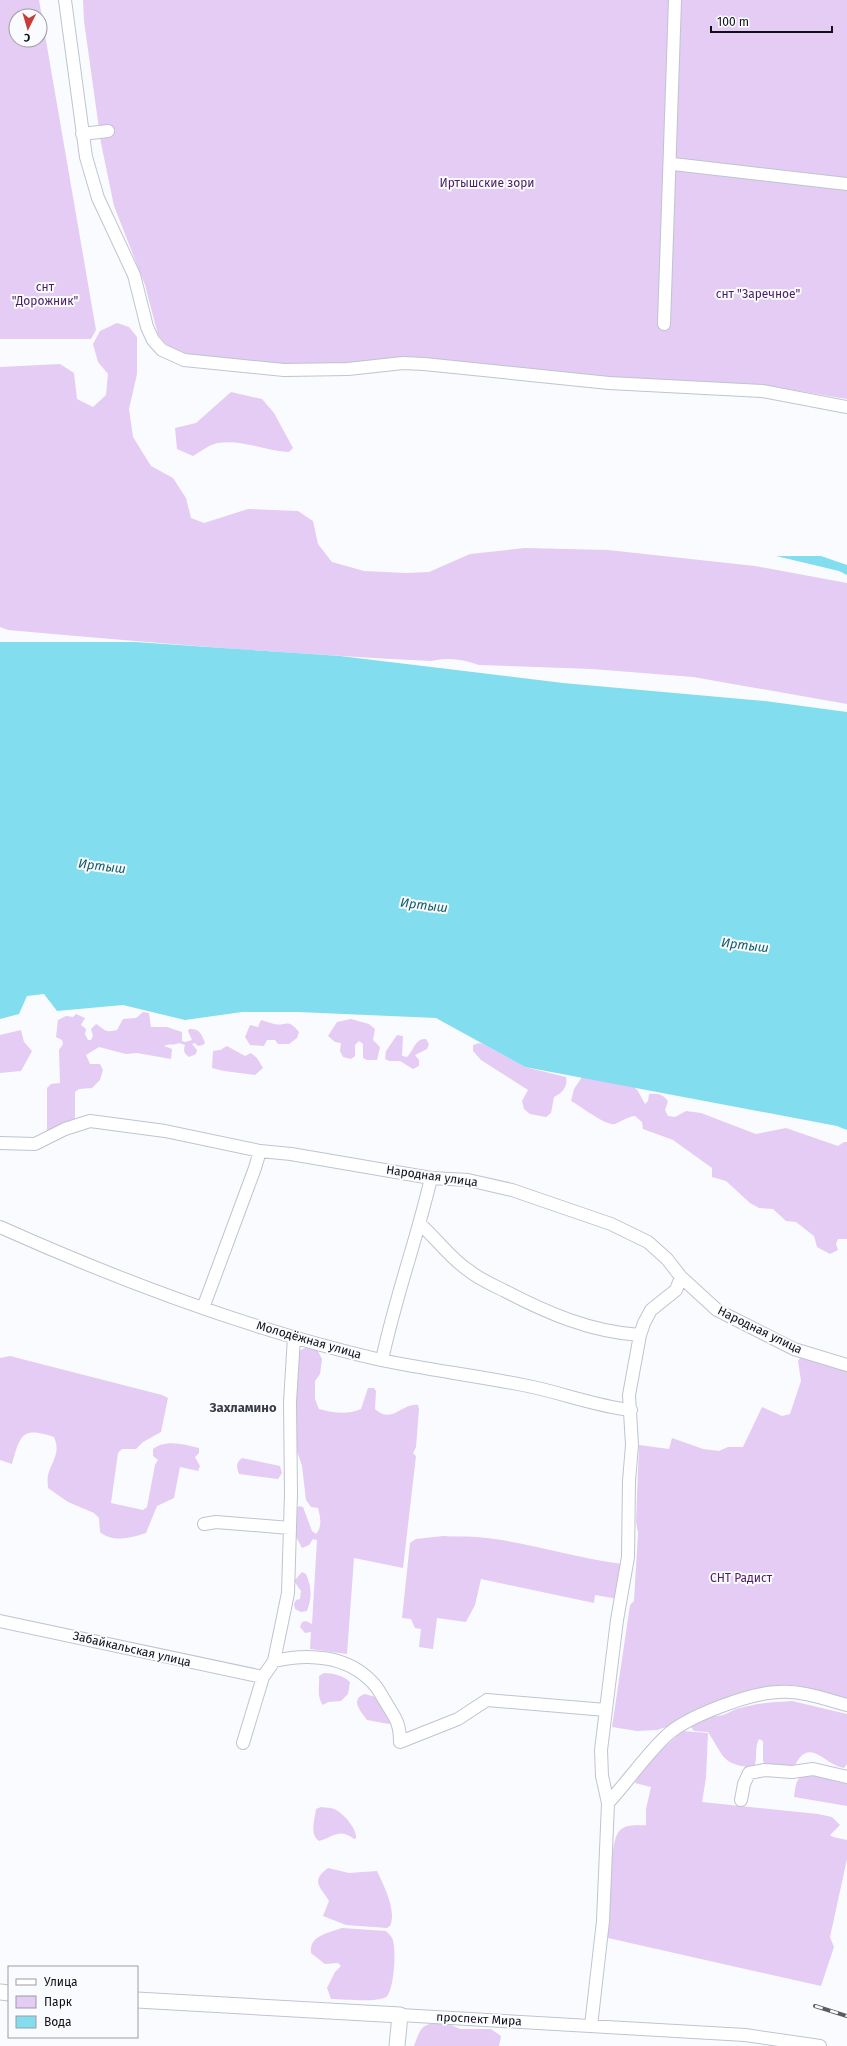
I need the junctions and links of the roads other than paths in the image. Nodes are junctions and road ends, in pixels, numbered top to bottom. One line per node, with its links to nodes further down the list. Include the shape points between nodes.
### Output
1 (65, 0): 4 (street)
2 (675, 0): 7 (street)
3 (108, 131): 4 (street)
4 (82, 134): 8 (street, via 98,198 129,261 147,327 153,340 171,356 206,364 284,370 424,364 609,383 762,391)
5 (673, 164): 6 (street)
6 (847, 184)
7 (664, 324)
8 (847, 407)
9 (0, 1143): 10 (street, Народная улица, via 35,1144 65,1129 90,1121 165,1131)
10 (260, 1151): 11 (street, Народная улица); 15 (street)
11 (431, 1178): 12 (street); 14 (street, Народная улица, via 468,1180 512,1190 611,1224 648,1242 667,1259)
12 (420, 1224): 16 (street, via 469,1272 527,1302 597,1329); 18 (street, via 392,1315)
13 (0, 1227): 15 (street, Молодёжная улица, via 111,1275)
14 (681, 1277): 16 (street, via 676,1290 651,1310); 19 (street, Народная улица, via 717,1310 794,1349)
15 (203, 1308): 17 (street, Молодёжная улица)
16 (640, 1334): 20 (street, via 629,1395)
17 (294, 1337): 18 (street, Молодёжная улица); 22 (street, via 290,1402)
18 (382, 1360): 20 (street, Молодёжная улица, via 529,1386 604,1407)
19 (847, 1365)
20 (631, 1410): 27 (street, via 628,1557)
21 (204, 1524): 22 (street, via 216,1522)
22 (290, 1528): 24 (street, via 288,1593)
23 (0, 1621): 25 (street, Забайкальская улица)
24 (274, 1661): 25 (street); 27 (street, via 294,1656 313,1656 333,1659 364,1674 374,1684 400,1725 400,1742 458,1719 487,1700)
25 (263, 1676): 28 (street)
26 (847, 1705): 31 (street, via 807,1694 778,1692 713,1709 667,1736)
27 (606, 1710): 31 (street, via 601,1750 602,1776)
28 (243, 1743)
29 (847, 1777): 30 (street, via 813,1769 749,1773)
30 (741, 1800)
31 (608, 1803): 34 (street, via 603,1921)
32 (138, 2000): 33 (main road, проспект Мира)
33 (400, 2015): 34 (street, проспект Мира); 35 (main road)
34 (592, 2026): 36 (street, проспект Мира, via 745,2035)
35 (397, 2046)
36 (820, 2046)

